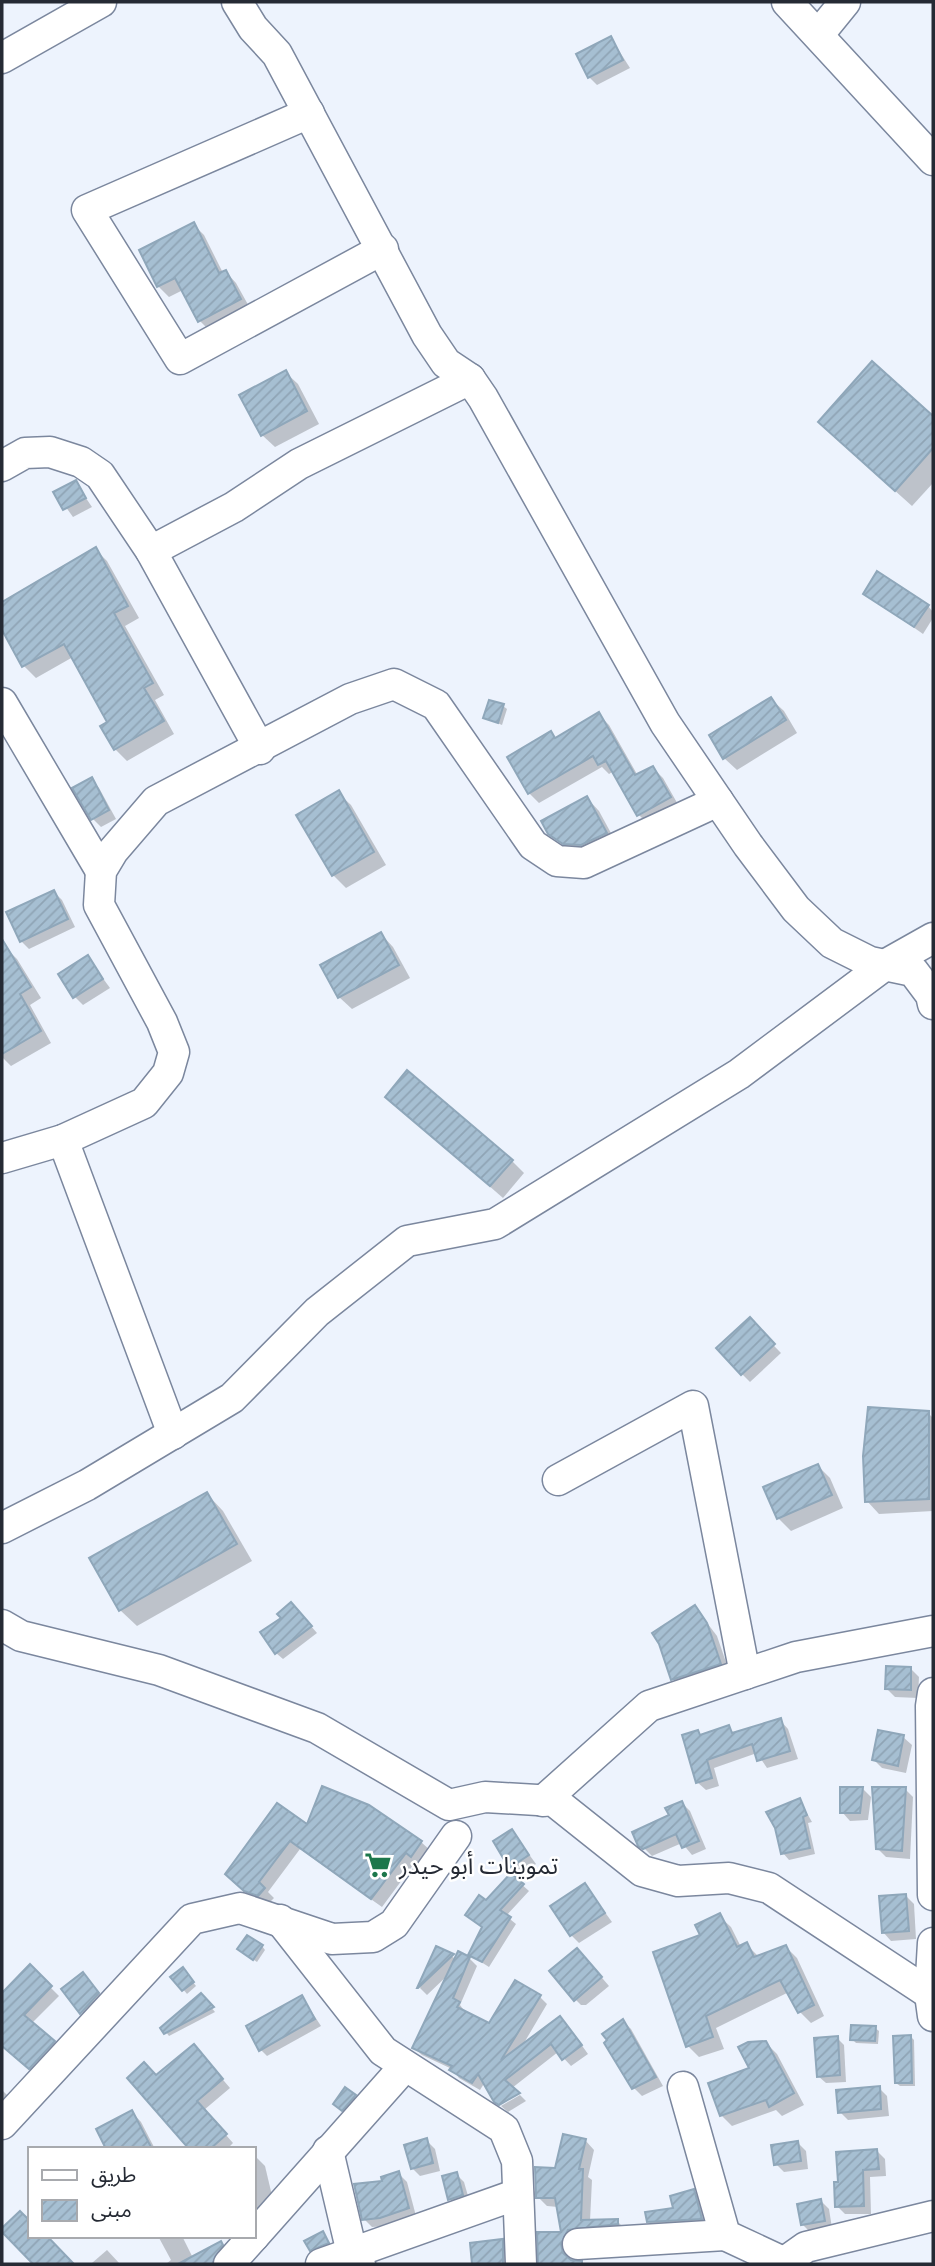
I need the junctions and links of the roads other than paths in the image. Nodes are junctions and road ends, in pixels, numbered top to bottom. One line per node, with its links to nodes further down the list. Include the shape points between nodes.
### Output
1 (101, 2): 6 (street)
2 (236, 2): 7 (street, via 277,54)
3 (787, 2): 5 (street)
4 (845, 2): 5 (street)
5 (819, 34): 8 (street)
6 (2, 58)
7 (309, 113): 9 (street); 9 (street, via 87,209 180,359)
8 (933, 160)
9 (383, 250): 10 (street, via 427,335 446,363)
10 (470, 379): 12 (street, via 299,464 234,507); 15 (street, via 665,723)
11 (2, 466): 12 (street, via 25,453 50,452 81,462 100,475)
12 (151, 551): 14 (street)
13 (2, 703): 16 (street)
14 (260, 749): 15 (street, via 350,699 394,684 436,705 533,845 557,861 584,863); 16 (street, via 156,801 113,850)
15 (718, 802): 18 (street, via 796,909 832,943)
16 (101, 871): 20 (street, via 99,905 174,1052 168,1073 144,1103)
17 (933, 938): 18 (street)
18 (885, 965): 19 (street, via 912,971 932,995); 22 (street, via 739,1074 495,1224 408,1241 317,1312 232,1398)
19 (933, 1003)
20 (63, 1140): 21 (street); 22 (street)
21 (2, 1158)
22 (173, 1434): 24 (street, via 88,1485)
23 (558, 1480): 27 (street, via 692,1406)
24 (2, 1528)
25 (2, 1625): 29 (street, via 21,1636 159,1670 317,1728 449,1805 485,1797)
26 (933, 1631): 27 (street, via 796,1657)
27 (745, 1674): 29 (street, via 649,1706)
28 (933, 1693): 31 (street)
29 (543, 1801): 34 (street, via 554,1801 642,1871 678,1881 729,1878 769,1888)
30 (456, 1836): 32 (street, via 394,1924 373,1937 332,1939)
31 (933, 1895)
32 (280, 1920): 35 (street, via 373,2042); 37 (street, via 240,1908 192,1919)
33 (933, 1943): 34 (street)
34 (932, 2005)
35 (405, 2066): 38 (street); 39 (street, via 504,2129 515,2149)
36 (683, 2087): 42 (street)
37 (2, 2124)
38 (328, 2151): 41 (street); 45 (street)
39 (518, 2194): 45 (street); 49 (street)
40 (933, 2216): 46 (street, via 813,2245)
41 (256, 2234)
42 (725, 2235): 44 (street); 46 (street)
43 (252, 2238): 47 (street)
44 (578, 2244)
45 (356, 2259): 48 (street)
46 (783, 2263)
47 (229, 2264)
48 (321, 2264)
49 (521, 2264)

